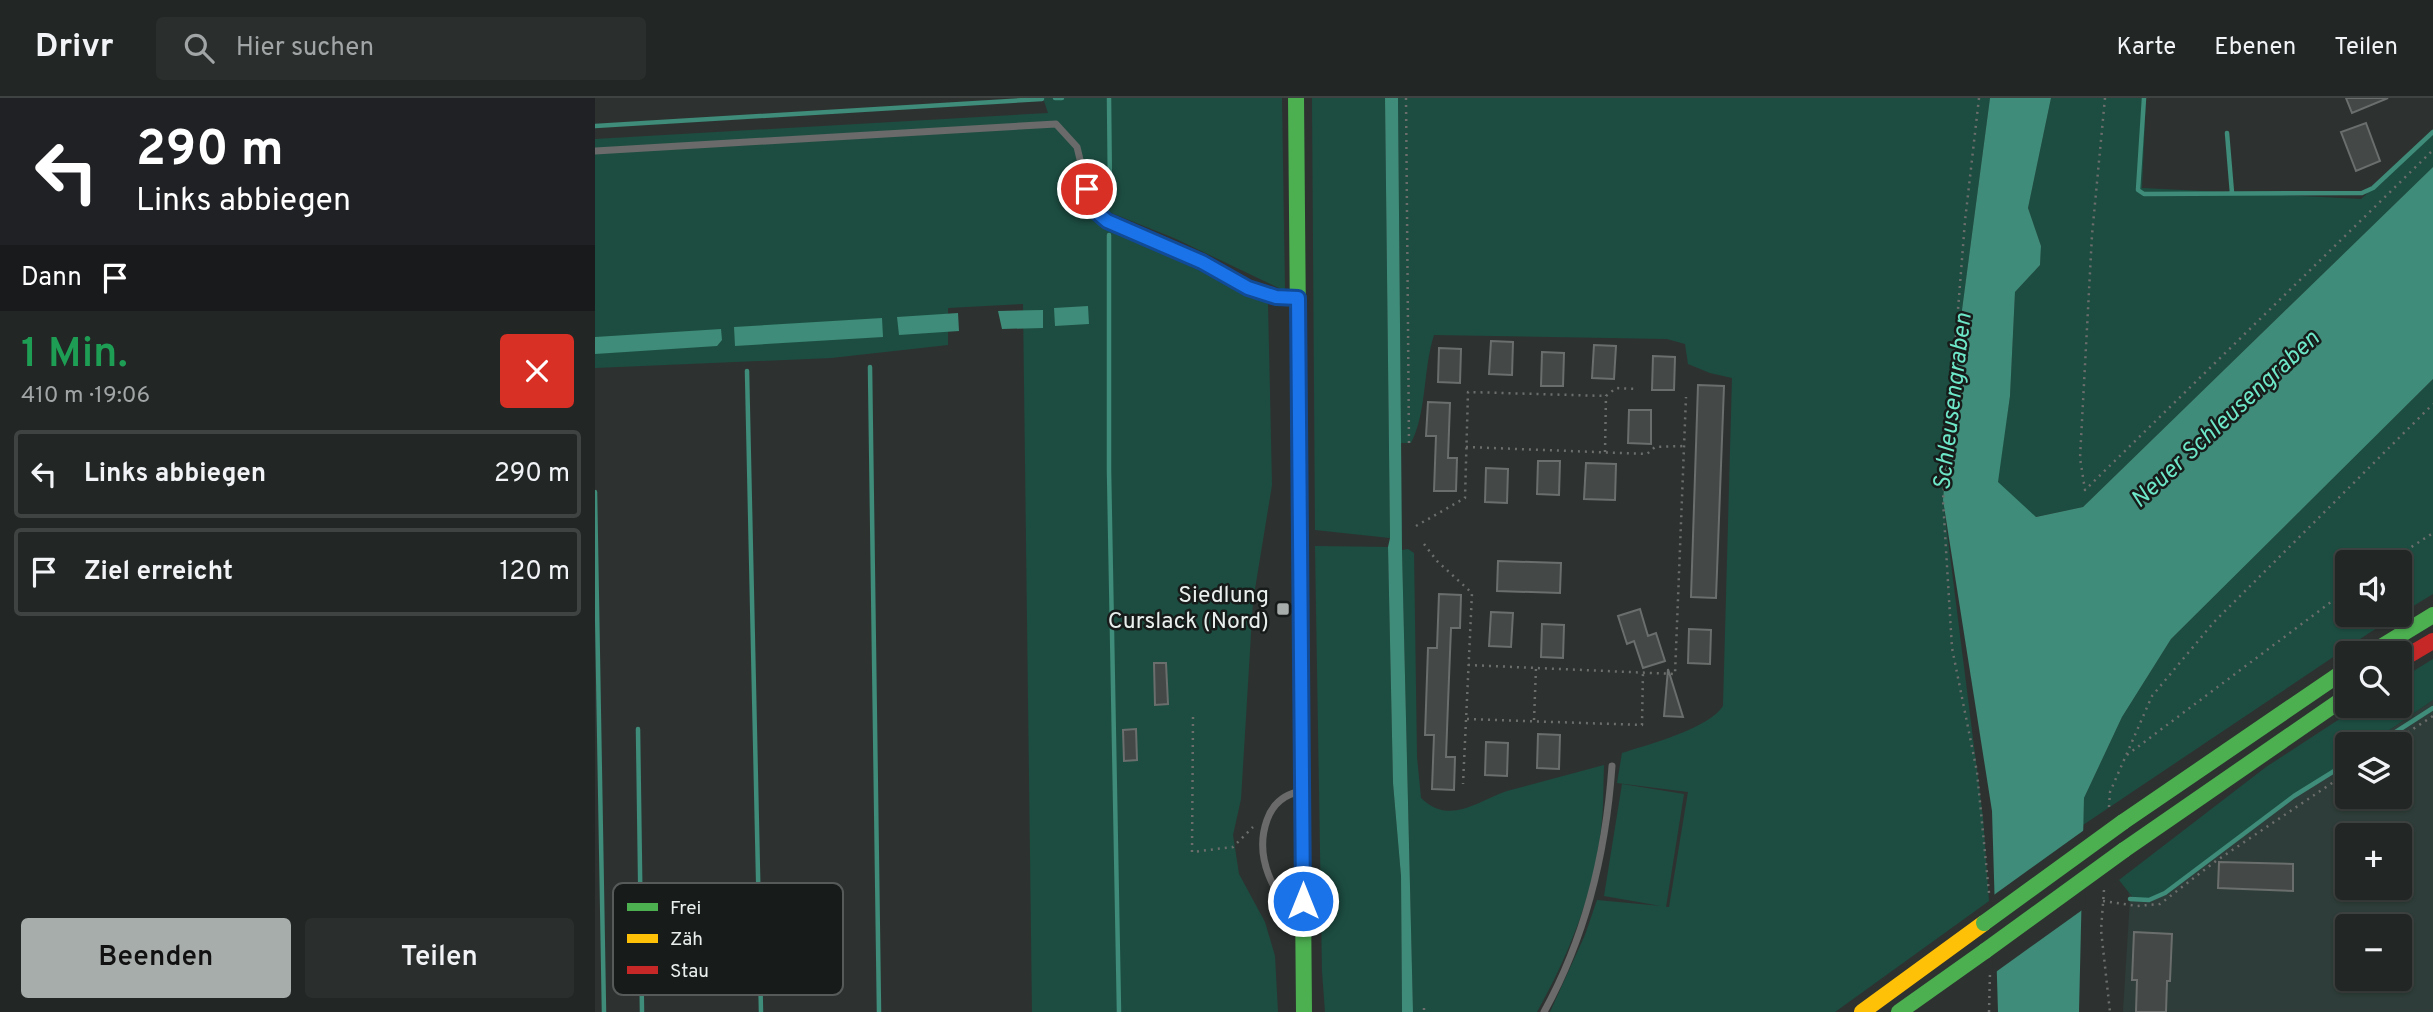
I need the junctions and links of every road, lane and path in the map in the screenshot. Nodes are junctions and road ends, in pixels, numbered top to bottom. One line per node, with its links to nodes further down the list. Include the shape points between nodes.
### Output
1 (1296, 98): 7 (main road)
2 (1406, 98): 12 (path)
3 (1979, 98): 41 (path, via 1943,500 1952,648 1977,772)
4 (2105, 98): 5 (path, via 2080,458 2085,490)
5 (2433, 150)
6 (595, 151): 7 (lane, via 1056,124 1077,147 1093,209 1107,221 1202,262 1248,288)
7 (1298, 298): 38 (main road)
8 (1637, 389): 9 (path, via 1616,388)
9 (1606, 396): 14 (path, via 1468,392); 15 (path)
10 (1686, 397): 13 (path)
11 (2433, 404): 20 (path, via 2214,622 2152,696 2124,757)
12 (1409, 444)
13 (1684, 446): 15 (path, via 1655,447 1647,454); 27 (path, via 1675,674)
14 (1466, 447): 15 (path); 16 (path, via 1465,498)
15 (1605, 452)
16 (1416, 526)
17 (2433, 533): 19 (path)
18 (1424, 544): 25 (path, via 1472,593)
19 (2407, 550)
20 (2335, 599)
21 (2433, 615): 22 (main road)
22 (2391, 641)
23 (2433, 641): 24 (main road)
24 (2412, 653)
25 (1468, 664): 26 (path); 32 (path)
26 (1536, 668): 27 (path); 33 (path)
27 (1643, 673): 33 (path, via 1642,725)
28 (2335, 677): 46 (main road, bridge, via 2123,822)
29 (2335, 704): 47 (main road, bridge)
30 (2433, 716): 34 (path)
31 (1193, 717): 39 (path, via 1192,852 1233,847)
32 (1466, 719): 33 (path); 37 (path)
33 (1534, 721)
34 (2409, 732)
35 (1612, 766): 45 (lane, via 1609,809 1591,895)
36 (2335, 781): 40 (path, via 2215,861 2160,904)
37 (1463, 785)
38 (1303, 791): 42 (main road); 42 (lane, via 1284,796 1270,810 1262,852 1281,900)
39 (1253, 828)
40 (2103, 901)
41 (1989, 904)
42 (1304, 929): 44 (main road)
43 (1990, 969): 48 (path)
44 (1304, 1012)
45 (1544, 1012)
46 (1862, 1012)
47 (1899, 1012)
48 (1989, 1012)

